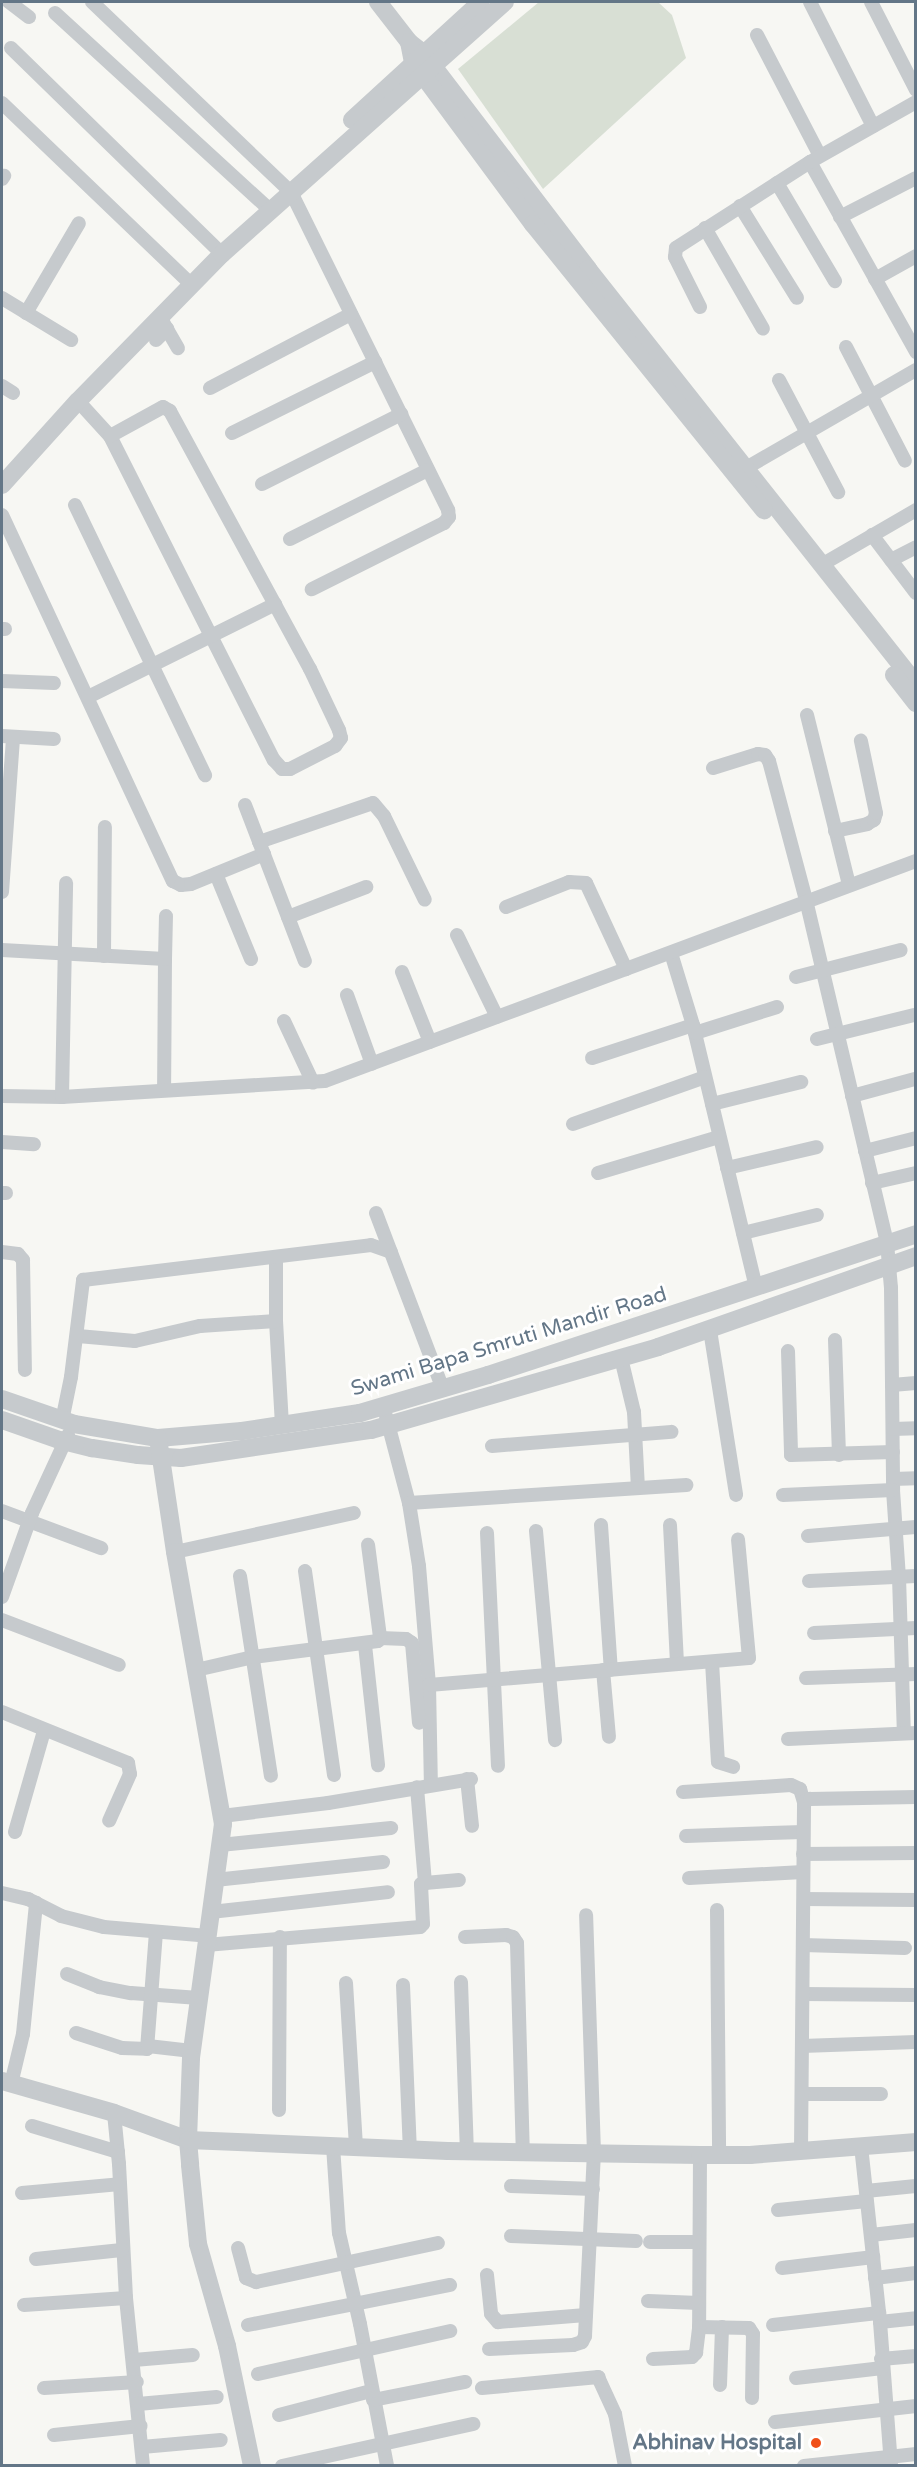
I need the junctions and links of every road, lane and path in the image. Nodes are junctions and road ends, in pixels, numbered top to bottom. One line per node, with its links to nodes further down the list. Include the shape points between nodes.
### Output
1 (9, 2): 9 (street)
2 (92, 2): 20 (street)
3 (378, 2): 12 (street)
4 (481, 2): 12 (street)
5 (505, 2): 12 (street)
6 (810, 2): 16 (street)
7 (871, 2): 13 (street)
8 (55, 13): 22 (street)
9 (29, 16)
10 (758, 35): 17 (street)
11 (11, 48): 26 (street)
12 (419, 59): 20 (street, via 374,109); 56 (street); 78 (street, via 533,224)
13 (915, 90)
14 (915, 102): 16 (street)
15 (2, 103): 30 (street)
16 (873, 126): 17 (street)
17 (815, 159): 19 (street); 23 (street)
18 (915, 177): 23 (street)
19 (777, 183): 21 (street); 29 (street)
20 (287, 188): 22 (street); 35 (street)
21 (740, 206): 25 (street); 32 (street)
22 (267, 207): 26 (street)
23 (840, 217): 28 (street)
24 (80, 224): 34 (street)
25 (705, 228): 33 (street, via 676,248 675,257); 37 (street)
26 (219, 251): 30 (street)
27 (915, 256): 28 (street)
28 (875, 279): 41 (street)
29 (835, 281)
30 (188, 282): 36 (street); 44 (street)
31 (2, 298): 34 (street)
32 (797, 298)
33 (700, 307)
34 (26, 313): 38 (street)
35 (351, 314): 43 (street); 47 (street)
36 (164, 323): 39 (street); 42 (street); 44 (street)
37 (763, 329)
38 (71, 339)
39 (156, 340)
40 (846, 347): 48 (street)
41 (914, 347)
42 (178, 348)
43 (375, 362): 50 (street); 53 (street)
44 (105, 369): 49 (street); 51 (street)
45 (915, 370): 48 (street)
46 (779, 380): 52 (street)
47 (210, 388)
48 (871, 395): 52 (street); 55 (street)
49 (78, 401): 51 (street); 54 (street)
50 (401, 414): 57 (street); 59 (street)
51 (56, 421): 58 (street); 60 (street)
52 (808, 431): 56 (street); 61 (street)
53 (232, 433)
54 (110, 436): 72 (street, via 163,407 170,411); 73 (street)
55 (905, 460)
56 (746, 468): 69 (street)
57 (428, 470): 66 (street); 70 (street, via 448,510 449,517 444,523)
58 (2, 471)
59 (262, 484)
60 (2, 485)
61 (838, 492)
62 (75, 505): 74 (street)
63 (915, 510): 65 (street)
64 (2, 515): 77 (street)
65 (872, 535): 68 (street); 69 (street)
66 (290, 539)
67 (915, 547): 68 (street)
68 (891, 560): 71 (street)
69 (823, 564): 78 (street)
70 (312, 589)
71 (914, 590)
72 (275, 604): 73 (street); 73 (street, via 341,738 335,746 290,769 282,769 274,760)
73 (212, 636): 74 (street)
74 (153, 665): 77 (street); 84 (street)
75 (2, 681): 76 (street)
76 (54, 683)
77 (88, 697): 90 (street, via 173,881 191,884)
78 (915, 698)
79 (807, 716): 87 (street)
80 (7, 737): 81 (street); 94 (street)
81 (54, 740)
82 (861, 741): 87 (street, via 876,813 867,824)
83 (713, 768): 96 (street, via 765,755)
84 (205, 775)
85 (245, 806): 88 (street)
86 (105, 827): 105 (street)
87 (835, 831): 92 (street)
88 (261, 848): 90 (street); 95 (street, via 373,803 384,816); 99 (street)
89 (915, 861): 92 (street)
90 (216, 874): 107 (street)
91 (66, 883): 104 (street)
92 (849, 885): 96 (street)
93 (366, 886): 99 (street)
94 (2, 891)
95 (425, 900)
96 (806, 900): 103 (street); 110 (street)
97 (506, 907): 109 (street, via 569,882 586,883)
98 (166, 916): 106 (street)
99 (288, 917): 108 (street)
100 (458, 935): 116 (street)
101 (2, 950): 104 (street)
102 (901, 950): 110 (street)
103 (670, 953): 109 (street); 118 (street)
104 (64, 954): 105 (street); 131 (street)
105 (104, 956): 106 (street)
106 (165, 959): 128 (street)
107 (251, 960)
108 (305, 961)
109 (626, 969): 116 (street)
110 (822, 970): 112 (street); 119 (street)
111 (402, 972): 121 (street)
112 (796, 977)
113 (347, 995): 123 (street)
114 (777, 1007): 118 (street)
115 (914, 1015): 119 (street)
116 (497, 1017): 121 (street)
117 (284, 1021): 127 (street)
118 (694, 1029): 122 (street); 124 (street)
119 (838, 1035): 120 (street); 130 (street)
120 (817, 1039)
121 (430, 1042): 123 (street)
122 (592, 1058)
123 (372, 1064): 127 (street)
124 (705, 1077): 132 (street); 133 (street)
125 (915, 1079): 130 (street)
126 (801, 1082): 132 (street)
127 (313, 1083): 128 (street)
128 (164, 1090): 131 (street)
129 (2, 1096): 131 (street)
130 (852, 1096): 139 (street)
131 (62, 1097)
132 (712, 1104): 134 (street)
133 (573, 1124)
134 (719, 1137): 140 (street); 141 (street)
135 (915, 1138): 139 (street)
136 (2, 1142): 137 (street)
137 (34, 1144)
138 (816, 1147): 140 (street)
139 (865, 1150): 143 (street)
140 (727, 1168): 146 (street)
141 (598, 1173)
142 (915, 1173): 143 (street)
143 (873, 1182): 148 (street)
144 (376, 1213): 150 (street)
145 (817, 1215): 146 (street)
146 (742, 1233): 154 (street)
147 (915, 1234): 148 (street, Swami Bapa Smruti Mandir Road)
148 (887, 1244): 153 (street); 154 (street, Swami Bapa Smruti Mandir Road)
149 (2, 1252): 161 (street, via 18,1254 23,1260)
150 (391, 1252): 152 (street, via 371,1245); 164 (street)
151 (915, 1256): 153 (street)
152 (276, 1257): 155 (street); 157 (street, via 83,1280)
153 (890, 1266): 156 (street); 163 (street)
154 (756, 1288): 164 (street, Swami Bapa Smruti Mandir Road)
155 (276, 1321): 157 (street, via 200,1326 135,1341); 169 (street)
156 (710, 1330): 160 (street); 186 (street)
157 (78, 1336): 168 (street)
158 (835, 1340): 179 (street)
159 (788, 1351): 179 (street, via 791,1455)
160 (621, 1358): 170 (street); 174 (street, via 634,1412)
161 (24, 1370)
162 (915, 1383): 163 (street)
163 (892, 1384): 172 (street)
164 (443, 1389): 166 (street, Swami Bapa Smruti Mandir Road)
165 (2, 1399): 168 (street, Swami Bapa Smruti Mandir Road)
166 (384, 1407): 169 (street, Swami Bapa Smruti Mandir Road); 170 (street)
167 (2, 1420): 176 (street)
168 (68, 1422): 175 (street, Swami Bapa Smruti Mandir Road); 176 (street)
169 (282, 1425): 175 (street, Swami Bapa Smruti Mandir Road)
170 (387, 1425): 180 (street, via 290,1444 181,1458); 187 (street)
171 (915, 1428): 172 (street)
172 (893, 1429): 178 (street)
173 (671, 1432): 174 (street)
174 (635, 1435): 177 (street); 184 (street)
175 (158, 1438): 180 (street)
176 (65, 1441): 180 (street); 190 (street)
177 (492, 1446)
178 (893, 1452): 179 (street); 182 (street)
179 (839, 1455)
180 (161, 1457): 201 (street)
181 (915, 1478): 182 (street)
182 (893, 1484): 185 (street); 194 (street)
183 (686, 1485): 184 (street)
184 (638, 1488): 187 (street)
185 (783, 1495)
186 (736, 1496)
187 (409, 1503): 225 (street, via 419,1566)
188 (2, 1511): 190 (street)
189 (354, 1513): 201 (street)
190 (29, 1522): 200 (street); 207 (street)
191 (601, 1525): 220 (street)
192 (670, 1525): 217 (street)
193 (915, 1527): 194 (street)
194 (895, 1529): 197 (street); 205 (street)
195 (536, 1532): 222 (street)
196 (487, 1533): 224 (street)
197 (808, 1536)
198 (738, 1539): 216 (street, via 749,1659)
199 (368, 1545): 212 (street)
200 (101, 1548)
201 (175, 1552): 219 (street)
202 (305, 1571): 214 (street)
203 (240, 1576): 215 (street)
204 (915, 1576): 205 (street)
205 (899, 1577): 206 (street); 210 (street)
206 (809, 1581)
207 (2, 1597)
208 (2, 1620): 218 (street)
209 (915, 1628): 210 (street)
210 (901, 1629): 211 (street); 221 (street)
211 (814, 1633)
212 (380, 1638): 213 (street); 227 (street, via 410,1639 412,1643)
213 (365, 1645): 214 (street); 233 (street)
214 (318, 1650): 215 (street); 236 (street)
215 (253, 1658): 219 (street); 237 (street)
216 (712, 1662): 217 (street); 235 (street, via 718,1762)
217 (677, 1664): 220 (street)
218 (119, 1665)
219 (196, 1670): 242 (street)
220 (607, 1670): 222 (street); 230 (street)
221 (909, 1674): 223 (street); 229 (street)
222 (550, 1675): 224 (street); 232 (street)
223 (806, 1678)
224 (493, 1680): 225 (street); 234 (street)
225 (429, 1685): 238 (street)
226 (2, 1712): 228 (street)
227 (420, 1723)
228 (44, 1731): 243 (street, via 128,1763 130,1774); 246 (street)
229 (910, 1733): 231 (street)
230 (609, 1737)
231 (788, 1739)
232 (555, 1740)
233 (378, 1765)
234 (498, 1766)
235 (733, 1767)
236 (334, 1775)
237 (271, 1776)
238 (424, 1786): 242 (street); 244 (street, via 469,1779); 257 (street)
239 (683, 1792): 241 (street, via 791,1785 800,1789)
240 (915, 1797): 241 (street)
241 (804, 1802): 247 (street)
242 (222, 1816): 249 (street)
243 (109, 1821)
244 (472, 1826)
245 (391, 1828): 249 (street)
246 (15, 1832)
247 (803, 1832): 248 (street); 251 (street)
248 (687, 1836)
249 (220, 1845): 255 (street)
250 (915, 1853): 251 (street)
251 (803, 1854): 253 (street)
252 (383, 1862): 255 (street)
253 (803, 1872): 254 (street); 260 (street)
254 (689, 1878)
255 (215, 1880): 264 (street)
256 (459, 1880): 257 (street)
257 (425, 1882): 267 (street, via 421,1884 423,1924 417,1928)
258 (388, 1892): 264 (street)
259 (2, 1893): 262 (street)
260 (804, 1899): 261 (street); 270 (street)
261 (915, 1900)
262 (36, 1903): 266 (street, via 61,1916 104,1927); 285 (street, via 23,2034)
263 (717, 1910): 302 (street)
264 (211, 1912): 269 (street)
265 (586, 1915): 301 (street)
266 (156, 1933): 269 (street); 277 (street)
267 (280, 1937): 269 (street); 288 (street)
268 (465, 1937): 300 (street, via 506,1935 517,1943)
269 (207, 1940): 279 (street)
270 (803, 1945): 271 (street); 276 (street)
271 (905, 1948)
272 (67, 1974): 277 (street, via 99,1987)
273 (461, 1982): 297 (street)
274 (346, 1983): 295 (street)
275 (403, 1985): 296 (street)
276 (803, 1994): 278 (street); 283 (street)
277 (152, 1995): 279 (street); 282 (street)
278 (915, 1995)
279 (199, 1998): 284 (street)
280 (76, 2033): 282 (street, via 122,2048 143,2050)
281 (915, 2042): 283 (street)
282 (148, 2046): 284 (street)
283 (802, 2046): 286 (street)
284 (192, 2051): 291 (street)
285 (6, 2083): 289 (street)
286 (802, 2094): 287 (street); 298 (street)
287 (881, 2094)
288 (279, 2110)
289 (114, 2113): 291 (street); 299 (street)
290 (32, 2126): 299 (street)
291 (188, 2140): 293 (street); 371 (street, via 198,2244 227,2346)
292 (915, 2142): 294 (street)
293 (333, 2146): 295 (street); 321 (street, via 339,2233)
294 (861, 2146): 298 (street); 309 (street)
295 (356, 2147): 296 (street)
296 (410, 2149): 297 (street)
297 (466, 2151): 300 (street)
298 (801, 2151): 302 (street)
299 (118, 2152): 304 (street)
300 (524, 2152): 301 (street)
301 (594, 2153): 303 (street); 307 (street)
302 (719, 2155): 303 (street)
303 (700, 2156): 315 (street)
304 (120, 2184): 308 (street); 318 (street)
305 (511, 2186): 307 (street)
306 (915, 2186): 309 (street)
307 (593, 2189): 314 (street)
308 (22, 2193)
309 (867, 2196): 310 (street); 312 (street)
310 (778, 2211)
311 (915, 2230): 312 (street)
312 (871, 2235): 319 (street)
313 (511, 2236): 314 (street)
314 (591, 2239): 315 (street); 332 (street)
315 (699, 2242): 329 (street)
316 (438, 2243): 321 (street)
317 (238, 2248): 321 (street, via 251,2282)
318 (122, 2250): 320 (street); 327 (street)
319 (873, 2257): 322 (street); 325 (street)
320 (36, 2259)
321 (346, 2265): 330 (street)
322 (782, 2268)
323 (915, 2273): 325 (street)
324 (488, 2275): 332 (street, via 491,2314 498,2322)
325 (875, 2278): 333 (street)
326 (450, 2285): 330 (street)
327 (126, 2298): 331 (street); 345 (street)
328 (648, 2301): 329 (street)
329 (699, 2303): 337 (street)
330 (355, 2304): 335 (street); 341 (street)
331 (24, 2305)
332 (586, 2314): 340 (street, via 585,2336 578,2343)
333 (879, 2317): 334 (street); 336 (street); 346 (street)
334 (915, 2318)
335 (248, 2325)
336 (773, 2325)
337 (699, 2327): 338 (street); 344 (street, via 692,2357)
338 (722, 2327): 351 (street); 356 (street, via 749,2328 753,2334)
339 (450, 2331): 341 (street)
340 (489, 2349)
341 (364, 2350): 347 (street); 354 (street)
342 (193, 2355): 345 (street)
343 (915, 2356): 346 (street)
344 (653, 2359)
345 (134, 2360): 349 (street)
346 (881, 2364): 348 (street); 359 (street)
347 (258, 2374)
348 (796, 2378)
349 (137, 2382): 352 (street); 357 (street)
350 (465, 2382): 354 (street)
351 (720, 2385)
352 (44, 2388)
353 (482, 2388): 374 (street, via 598,2377 615,2414)
354 (372, 2395): 360 (street); 366 (street)
355 (218, 2397): 357 (street)
356 (752, 2398)
357 (138, 2404): 363 (street)
358 (915, 2406): 359 (street)
359 (885, 2409): 361 (street); 369 (street)
360 (279, 2415)
361 (775, 2422)
362 (473, 2424): 366 (street)
363 (141, 2426): 364 (street); 367 (street)
364 (54, 2435)
365 (220, 2440): 367 (street)
366 (382, 2444): 372 (street); 373 (street)
367 (142, 2447): 370 (street)
368 (915, 2454): 369 (street)
369 (891, 2461): 375 (street)
370 (143, 2466)
371 (252, 2466)
372 (282, 2466)
373 (387, 2466)
374 (625, 2466)
375 (804, 2466)

